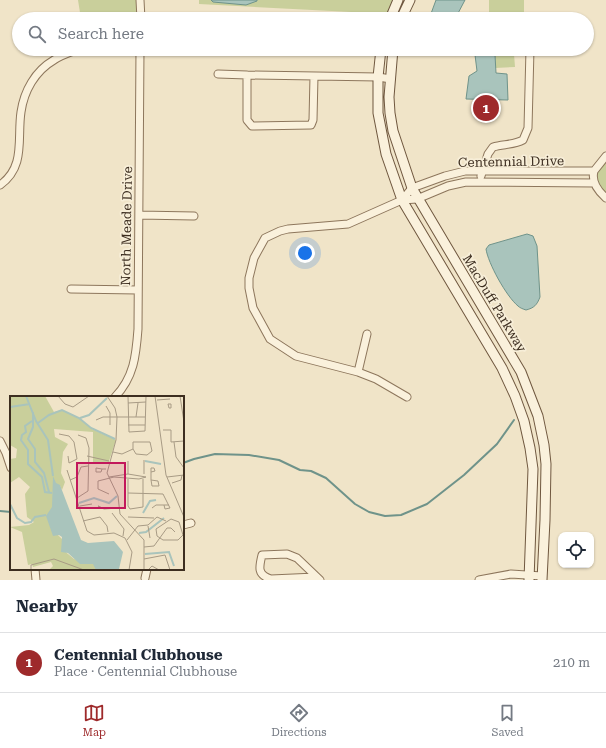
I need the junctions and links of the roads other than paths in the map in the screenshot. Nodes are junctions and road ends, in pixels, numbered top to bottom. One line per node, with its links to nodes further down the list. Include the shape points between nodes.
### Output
1 (140, 0): 4 (street)
2 (398, 0): 5 (street)
3 (410, 0): 6 (street)
4 (141, 12)
5 (393, 12)
6 (404, 12)
7 (63, 56): 22 (street, via 39,72 32,81 21,113 20,149 13,172)
8 (140, 56): 27 (street, North Meade Drive)
9 (380, 56): 15 (street, MacDuff Parkway)
10 (393, 56): 16 (street, MacDuff Parkway)
11 (530, 56): 19 (street, via 528,128 523,140 515,144 493,147)
12 (218, 74): 13 (street)
13 (247, 75): 14 (street); 14 (street, via 247,120 252,126 310,125 313,120)
14 (314, 76): 15 (street)
15 (378, 77): 16 (street); 26 (street, MacDuff Parkway, via 380,132)
16 (391, 79): 23 (street, MacDuff Parkway, via 390,113 393,131)
17 (606, 156): 18 (street)
18 (594, 170): 19 (street, Centennial Drive); 21 (street)
19 (481, 172): 20 (street); 23 (street, Centennial Drive, via 445,176)
20 (480, 182): 21 (street, Centennial Drive); 25 (street, Centennial Drive, via 448,186)
21 (594, 183): 24 (street)
22 (0, 185)
23 (412, 188): 25 (street, MacDuff Parkway); 26 (street)
24 (606, 198)
25 (417, 199): 26 (street, Centennial Drive); 43 (street, MacDuff Parkway, via 521,372 538,416 546,464)
26 (402, 200): 32 (street, via 348,224 280,231 265,238 251,267 250,299 270,339 296,356); 41 (street, MacDuff Parkway, via 502,368 524,421 533,469)
27 (139, 215): 28 (street); 30 (street, North Meade Drive)
28 (194, 216)
29 (71, 289): 30 (street)
30 (138, 290): 33 (street, North Meade Drive, via 136,357 132,372)
31 (366, 334): 32 (street)
32 (358, 372): 34 (street)
33 (116, 396)
34 (407, 397)
35 (0, 441): 36 (street)
36 (9, 452)
37 (191, 523): 38 (street)
38 (184, 525)
39 (35, 570): 45 (street)
40 (147, 570): 42 (street)
41 (529, 577): 43 (street); 46 (street, via 511,574)
42 (145, 578)
43 (542, 578)
44 (318, 579): 44 (street, via 297,558 287,554 262,555 260,567 265,577)
45 (36, 580)
46 (479, 580)

